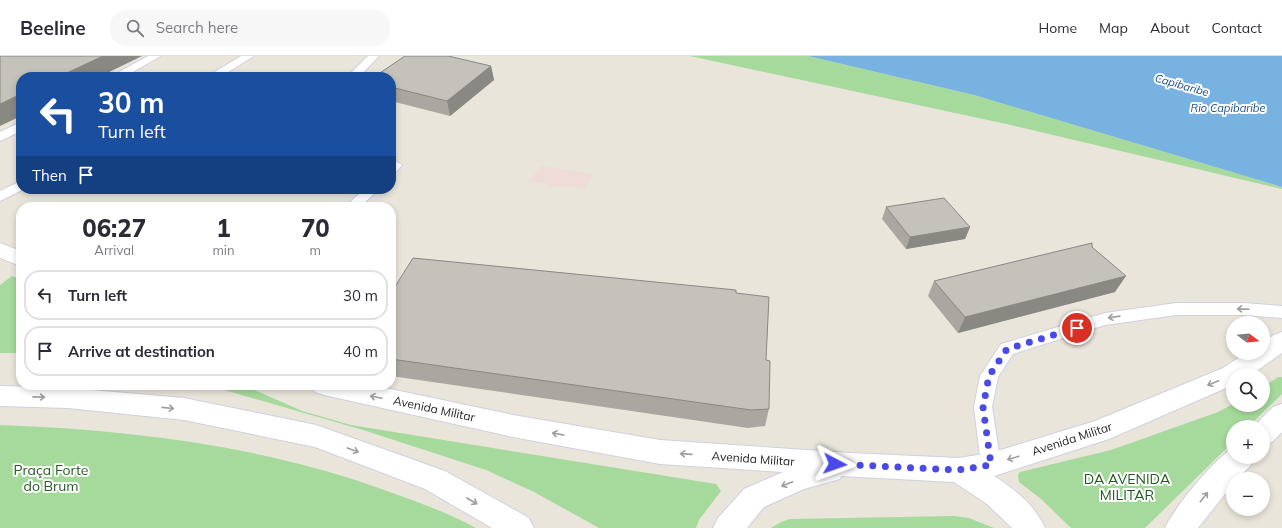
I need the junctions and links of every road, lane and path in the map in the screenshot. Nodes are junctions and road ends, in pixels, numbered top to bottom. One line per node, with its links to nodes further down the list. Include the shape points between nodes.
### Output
1 (156, 56): 4 (lane)
2 (249, 56): 5 (lane)
3 (374, 56): 6 (lane)
4 (126, 72)
5 (221, 72)
6 (358, 72)
7 (16, 129): 8 (lane)
8 (0, 137)
9 (16, 188): 11 (lane)
10 (366, 194): 12 (lane)
11 (0, 198)
12 (358, 202)
13 (1282, 312): 21 (lane, one-way to 21, via 1176,309 1105,319 1007,349 989,376 983,407)
14 (1282, 340): 21 (main road, Avenida Militar, one-way to 21, via 1232,375 1100,431)
15 (347, 390): 20 (main road, Avenida Militar, one-way to 15, via 660,452 506,424)
16 (0, 396): 23 (main road, one-way to 23, via 68,398 184,409 316,436 435,480)
17 (1282, 415): 18 (main road)
18 (1270, 427)
19 (1234, 464): 26 (main road, one-way to 19, via 1216,482)
20 (851, 465): 22 (main road, Avenida Militar); 24 (main road, one-way to 24, via 800,478 754,498)
21 (991, 465): 22 (main road, Avenida Militar)
22 (958, 470): 25 (main road, via 989,487 1023,518)
23 (519, 528)
24 (728, 528)
25 (1030, 528)
26 (1180, 528)

